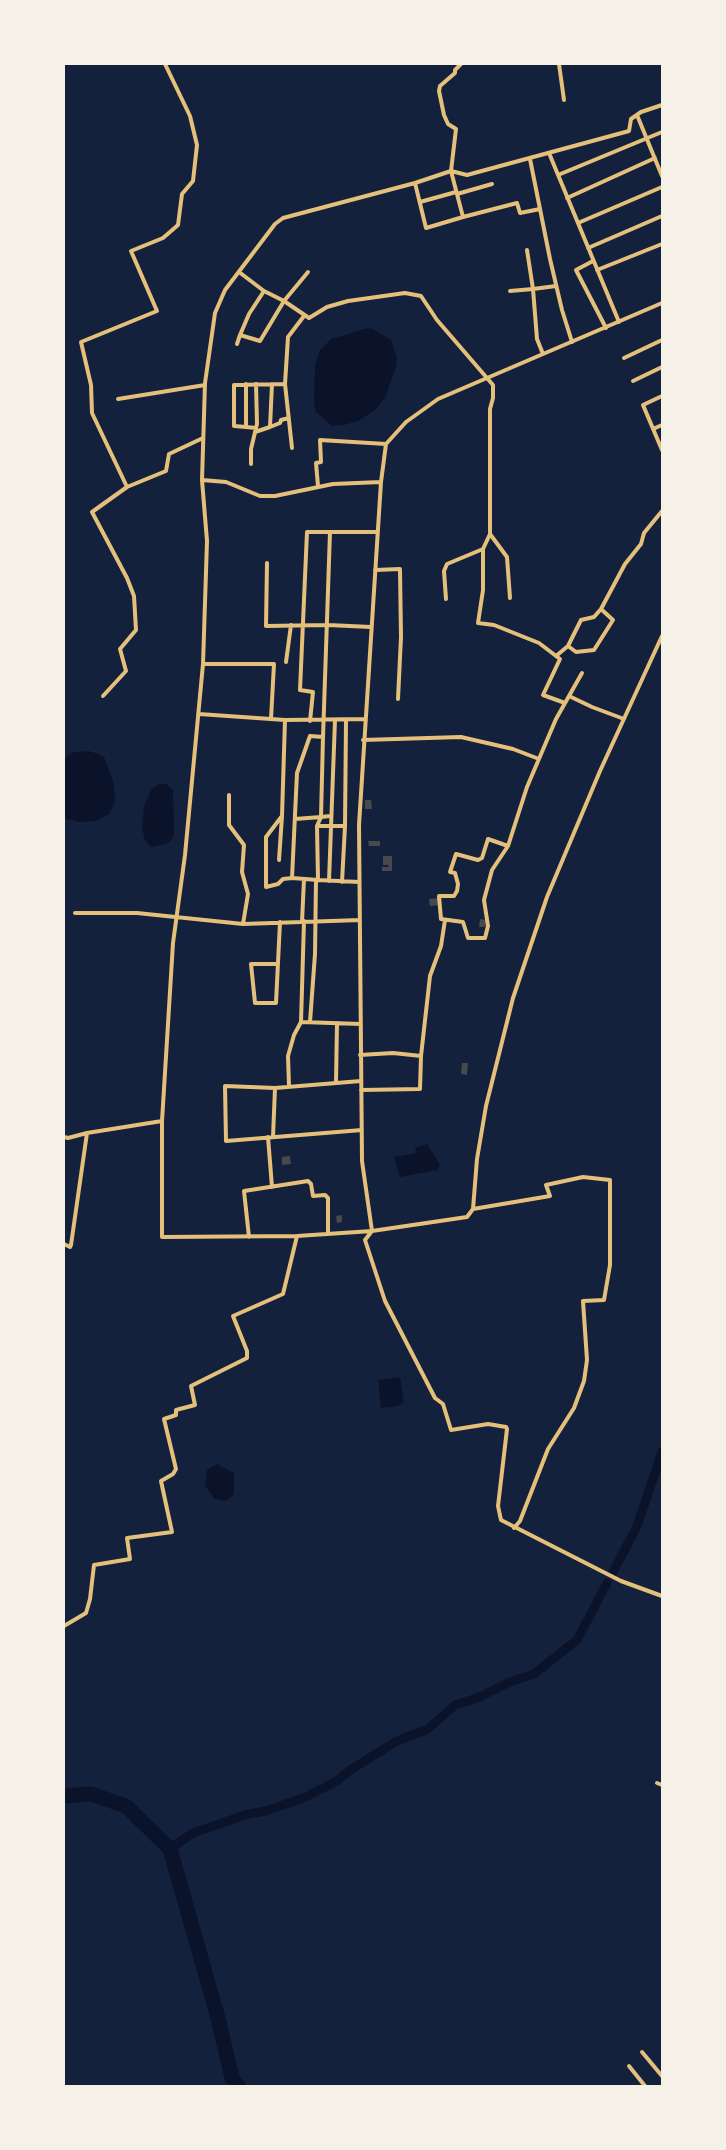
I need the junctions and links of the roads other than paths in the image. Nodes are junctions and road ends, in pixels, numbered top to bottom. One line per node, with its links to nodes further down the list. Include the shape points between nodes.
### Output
1 (165, 64): 72 (street, via 190,116 197,145 193,181 182,194 178,225 163,238 131,251 157,311 80,342 90,385 92,413)
2 (461, 64): 13 (street, via 439,91 448,124 456,129)
3 (559, 64): 4 (street)
4 (564, 100)
5 (662, 105): 6 (street)
6 (636, 115): 8 (street); 9 (street, via 631,119 629,131)
7 (662, 132): 8 (street)
8 (646, 138): 12 (street); 14 (street)
9 (549, 153): 10 (street); 14 (street)
10 (530, 158): 13 (street, via 467,175); 22 (street)
11 (662, 159): 12 (street)
12 (656, 160): 15 (street); 20 (street)
13 (451, 171): 16 (street); 19 (street)
14 (558, 175): 20 (street)
15 (662, 176)
16 (415, 183): 21 (street); 31 (street, via 283,218 275,224)
17 (492, 184): 19 (street)
18 (662, 187): 25 (street)
19 (457, 193): 21 (street); 24 (street)
20 (567, 198): 25 (street)
21 (420, 202): 24 (street, via 426,228)
22 (540, 209): 24 (street, via 520,213 517,203); 33 (street)
23 (662, 216): 27 (street)
24 (463, 217)
25 (578, 223): 27 (street)
26 (662, 244): 30 (street)
27 (588, 248): 29 (street)
28 (527, 250): 34 (street)
29 (593, 261): 30 (street); 41 (street, via 576,270)
30 (597, 270): 40 (street)
31 (240, 272): 35 (street); 55 (street, via 225,290 215,313)
32 (308, 272): 37 (street)
33 (556, 286): 34 (street); 44 (street)
34 (533, 289): 36 (street); 46 (street, via 537,339)
35 (264, 291): 37 (street); 42 (street)
36 (510, 291)
37 (284, 301): 39 (street); 42 (street, via 260,341)
38 (662, 303): 40 (street)
39 (304, 316): 49 (street, via 311,318 327,307 348,301 405,293 421,296 437,320); 54 (street, via 288,338)
40 (619, 322): 41 (street)
41 (606, 328): 44 (street)
42 (240, 335): 45 (street)
43 (662, 340): 47 (street)
44 (572, 342): 46 (street)
45 (237, 344)
46 (543, 354): 49 (street)
47 (624, 358)
48 (662, 367): 50 (street)
49 (488, 378): 65 (street, via 438,399 406,422); 76 (street, via 493,385 490,409)
50 (634, 381)
51 (246, 384): 52 (street); 60 (street); 60 (street, via 234,385 232,422 234,426)
52 (256, 384): 53 (street); 63 (street)
53 (272, 384): 54 (street); 61 (street)
54 (285, 384): 58 (street)
55 (205, 385): 57 (street); 64 (street)
56 (662, 396): 62 (street, via 643,405)
57 (118, 399)
58 (289, 418): 61 (street); 66 (street)
59 (662, 425): 62 (street)
60 (246, 427): 63 (street)
61 (270, 427): 63 (street)
62 (653, 429): 67 (street)
63 (256, 430): 68 (street)
64 (203, 438): 69 (street); 72 (street, via 169,454 166,471)
65 (386, 444): 70 (street); 71 (street, via 320,440 321,462 316,463)
66 (292, 448)
67 (662, 450)
68 (251, 464)
69 (202, 480): 71 (street, via 226,482 260,496 275,496); 93 (street, via 207,541)
70 (381, 482): 71 (street); 75 (street)
71 (318, 486)
72 (128, 487): 95 (street, via 92,512 134,596 136,630 120,650 126,671)
73 (662, 511): 82 (street, via 644,533 641,544 625,564)
74 (330, 532): 75 (street); 84 (street, via 307,532); 85 (street)
75 (378, 532): 79 (street)
76 (490, 534): 77 (street); 80 (street, via 507,557)
77 (483, 549): 81 (street, via 447,564 444,571); 91 (street, via 483,590 478,622 494,624 539,643)
78 (267, 563): 86 (street)
79 (375, 570): 87 (street); 97 (street, via 400,569)
80 (510, 598)
81 (446, 599)
82 (601, 609): 90 (street, via 594,617 582,620); 90 (street, via 613,620 594,650 576,652)
83 (290, 625): 84 (street); 86 (street); 92 (street)
84 (302, 625): 85 (street); 104 (street, via 300,690 313,692)
85 (328, 625): 87 (street); 107 (street)
86 (266, 626): 88 (street)
87 (371, 627): 101 (street)
88 (264, 633)
89 (662, 636): 102 (street)
90 (568, 646): 91 (street)
91 (556, 656): 98 (street, via 560,659 543,694)
92 (286, 662)
93 (203, 664): 99 (street); 100 (street, via 274,664)
94 (582, 673): 96 (street)
95 (103, 696)
96 (569, 696): 98 (street); 102 (street)
97 (398, 699)
98 (565, 703): 110 (street)
99 (199, 714): 100 (street); 128 (street)
100 (271, 719): 103 (street)
101 (365, 719): 106 (street); 109 (street)
102 (624, 719): 153 (street, via 548,897 514,998 486,1106)
103 (285, 720): 104 (street); 112 (street)
104 (310, 720): 107 (street)
105 (335, 720): 106 (street); 107 (street); 114 (street)
106 (346, 720): 118 (street)
107 (325, 721): 108 (street)
108 (323, 737): 113 (street); 115 (street, via 310,736 297,773)
109 (363, 740): 110 (street, via 461,737 513,749); 126 (street)
110 (539, 759): 119 (street)
111 (229, 795): 134 (street, via 229,825 244,845 242,872 248,894)
112 (282, 816): 120 (street); 121 (street, via 266,837 266,887)
113 (321, 816): 114 (street); 115 (street); 117 (street)
114 (330, 816): 116 (street)
115 (295, 819): 121 (street)
116 (330, 825): 117 (street); 118 (street); 124 (street)
117 (317, 826): 123 (street)
118 (344, 826): 125 (street)
119 (508, 846): 130 (street, via 492,870 484,900 488,926 485,938 468,938 463,922); 130 (street, via 488,839 482,858 478,860 456,854 450,872 455,873 457,891 454,896 439,896 441,919)
120 (279, 860)
121 (292, 878): 122 (street)
122 (304, 879): 123 (street); 133 (street)
123 (317, 880): 124 (street); 131 (street)
124 (329, 881): 125 (street)
125 (342, 882): 126 (street)
126 (359, 882): 129 (street)
127 (75, 912): 128 (street)
128 (176, 917): 134 (street); 147 (street)
129 (360, 920): 131 (street); 139 (street)
130 (445, 920): 141 (street, via 441,946 430,976)
131 (316, 921): 133 (street); 137 (street)
132 (280, 922): 133 (street); 134 (street); 135 (street)
133 (303, 922): 136 (street)
134 (243, 924)
135 (278, 964): 135 (street, via 276,1002 255,1004 251,964)
136 (301, 1022): 137 (street); 144 (street, via 288,1056)
137 (310, 1022): 138 (street)
138 (337, 1023): 139 (street); 143 (street)
139 (361, 1024): 140 (street)
140 (360, 1055): 141 (street, via 393,1053); 142 (street)
141 (420, 1056): 146 (street, via 420,1089)
142 (361, 1081): 143 (street); 146 (street)
143 (336, 1082): 144 (street)
144 (289, 1086): 145 (street)
145 (275, 1088): 151 (street); 151 (street, via 225,1086 226,1141)
146 (361, 1090): 148 (street)
147 (162, 1121): 149 (street); 157 (street, via 162,1238)
148 (362, 1130): 151 (street); 154 (street, via 362,1161)
149 (87, 1133): 150 (street); 158 (street, via 71,1245)
150 (64, 1137)
151 (271, 1137): 152 (street)
152 (272, 1187): 155 (street, via 310,1182 312,1196 325,1195 328,1198); 157 (street, via 244,1192)
153 (473, 1209): 154 (street, via 467,1217); 159 (street, via 550,1196 546,1185 583,1177 610,1180 610,1265 604,1300 583,1301 587,1360 584,1381 574,1408 548,1449 520,1521)
154 (372, 1231): 155 (street); 159 (street, via 365,1240 385,1301 435,1398 443,1404 451,1430 488,1424 507,1429 498,1506 501,1520)
155 (328, 1233): 156 (street)
156 (297, 1236): 157 (street); 161 (street, via 283,1294 233,1316 247,1358 191,1386 195,1406 175,1411 176,1415 165,1418 176,1469 161,1481 172,1532 127,1538 130,1560 94,1565 86,1613)
157 (248, 1237)
158 (64, 1244)
159 (514, 1528): 160 (street, via 621,1581)
160 (662, 1596)
161 (64, 1626)
162 (657, 1783): 163 (street)
163 (662, 1785)
164 (642, 2052): 166 (street)
165 (628, 2066): 167 (street)
166 (662, 2076)
167 (645, 2086)

